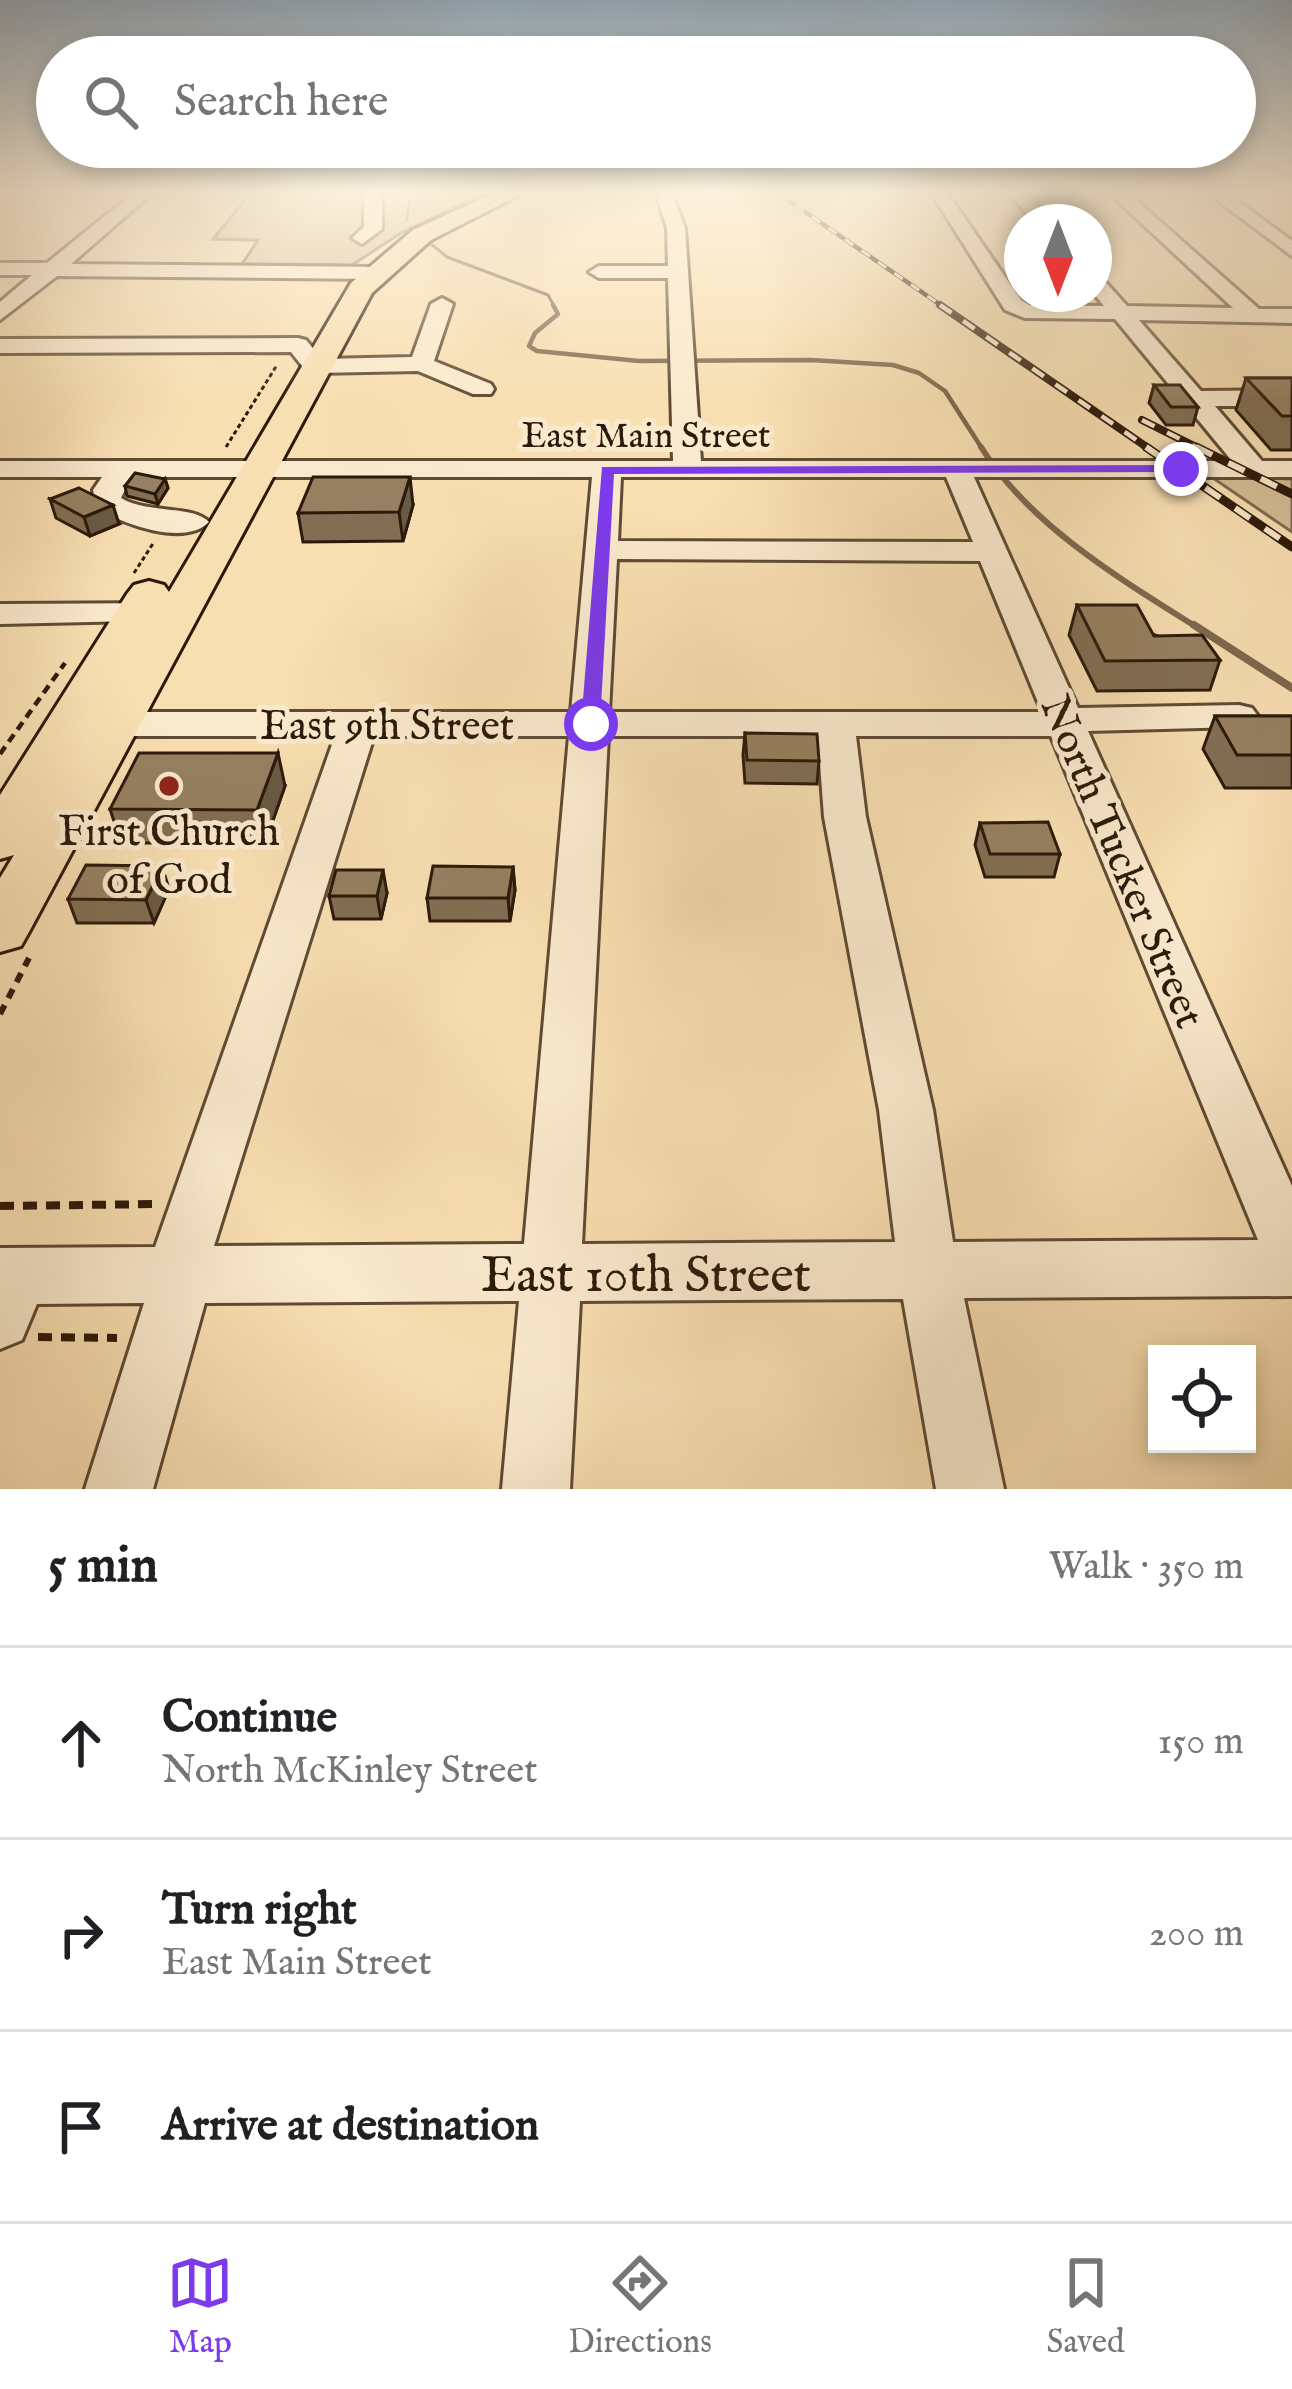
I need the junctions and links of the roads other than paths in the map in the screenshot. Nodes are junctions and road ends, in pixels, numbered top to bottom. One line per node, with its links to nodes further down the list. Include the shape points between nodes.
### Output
1 (60, 263): 8 (street)
2 (245, 263): 8 (street)
3 (364, 263): 18 (main road, via 337,324)
4 (678, 263): 10 (street)
5 (986, 263): 14 (street, via 1025,310)
6 (1196, 263): 15 (street)
7 (0, 269): 8 (street)
8 (53, 269): 13 (street)
9 (599, 272): 10 (street)
10 (679, 272): 29 (street)
11 (1112, 302): 14 (street)
12 (442, 304): 19 (street)
13 (0, 313)
14 (1124, 316): 15 (street); 22 (street)
15 (1254, 316): 16 (street)
16 (1292, 316)
17 (0, 346): 18 (street)
18 (301, 352): 19 (street); 25 (main road)
19 (421, 364): 20 (street)
20 (482, 389)
21 (1292, 398): 22 (street)
22 (1194, 399): 26 (street)
23 (0, 469): 24 (street, East Main Street)
24 (123, 469): 25 (street, East Main Street); 31 (street, via 106,501 123,514)
25 (230, 469): 28 (street, East Main Street); 31 (main road); 34 (main road)
26 (1254, 469): 27 (street, East Main Street); 30 (street, East Main Street)
27 (1292, 469)
28 (607, 470): 29 (street, East Main Street); 32 (street)
29 (687, 470): 30 (street, East Main Street)
30 (962, 470): 33 (street, North Tucker Street)
31 (181, 522): 34 (main road)
32 (602, 550): 33 (street); 40 (street)
33 (991, 552): 37 (street, North Tucker Street)
34 (141, 612): 35 (street); 38 (main road)
35 (0, 614)
36 (1239, 716): 37 (street, East 9th Street)
37 (1063, 722): 41 (street, East 9th Street); 45 (street, North Tucker Street)
38 (92, 724): 39 (street, East 9th Street); 42 (main road); 43 (main road)
39 (359, 724): 40 (street, East 9th Street); 49 (street, via 313,840)
40 (591, 724): 41 (street, East 9th Street); 48 (street)
41 (836, 724): 47 (street, via 845,817 906,1110)
42 (0, 840): 43 (street)
43 (50, 840): 44 (main road)
44 (0, 930)
45 (1292, 1252)
46 (1292, 1268): 47 (street, East 10th Street)
47 (928, 1271): 48 (street, East 10th Street); 53 (street)
48 (550, 1274): 49 (street, East 10th Street); 52 (street)
49 (178, 1275): 50 (street, East 10th Street); 51 (street)
50 (10, 1302)
51 (119, 1489)
52 (536, 1489)
53 (970, 1489)

